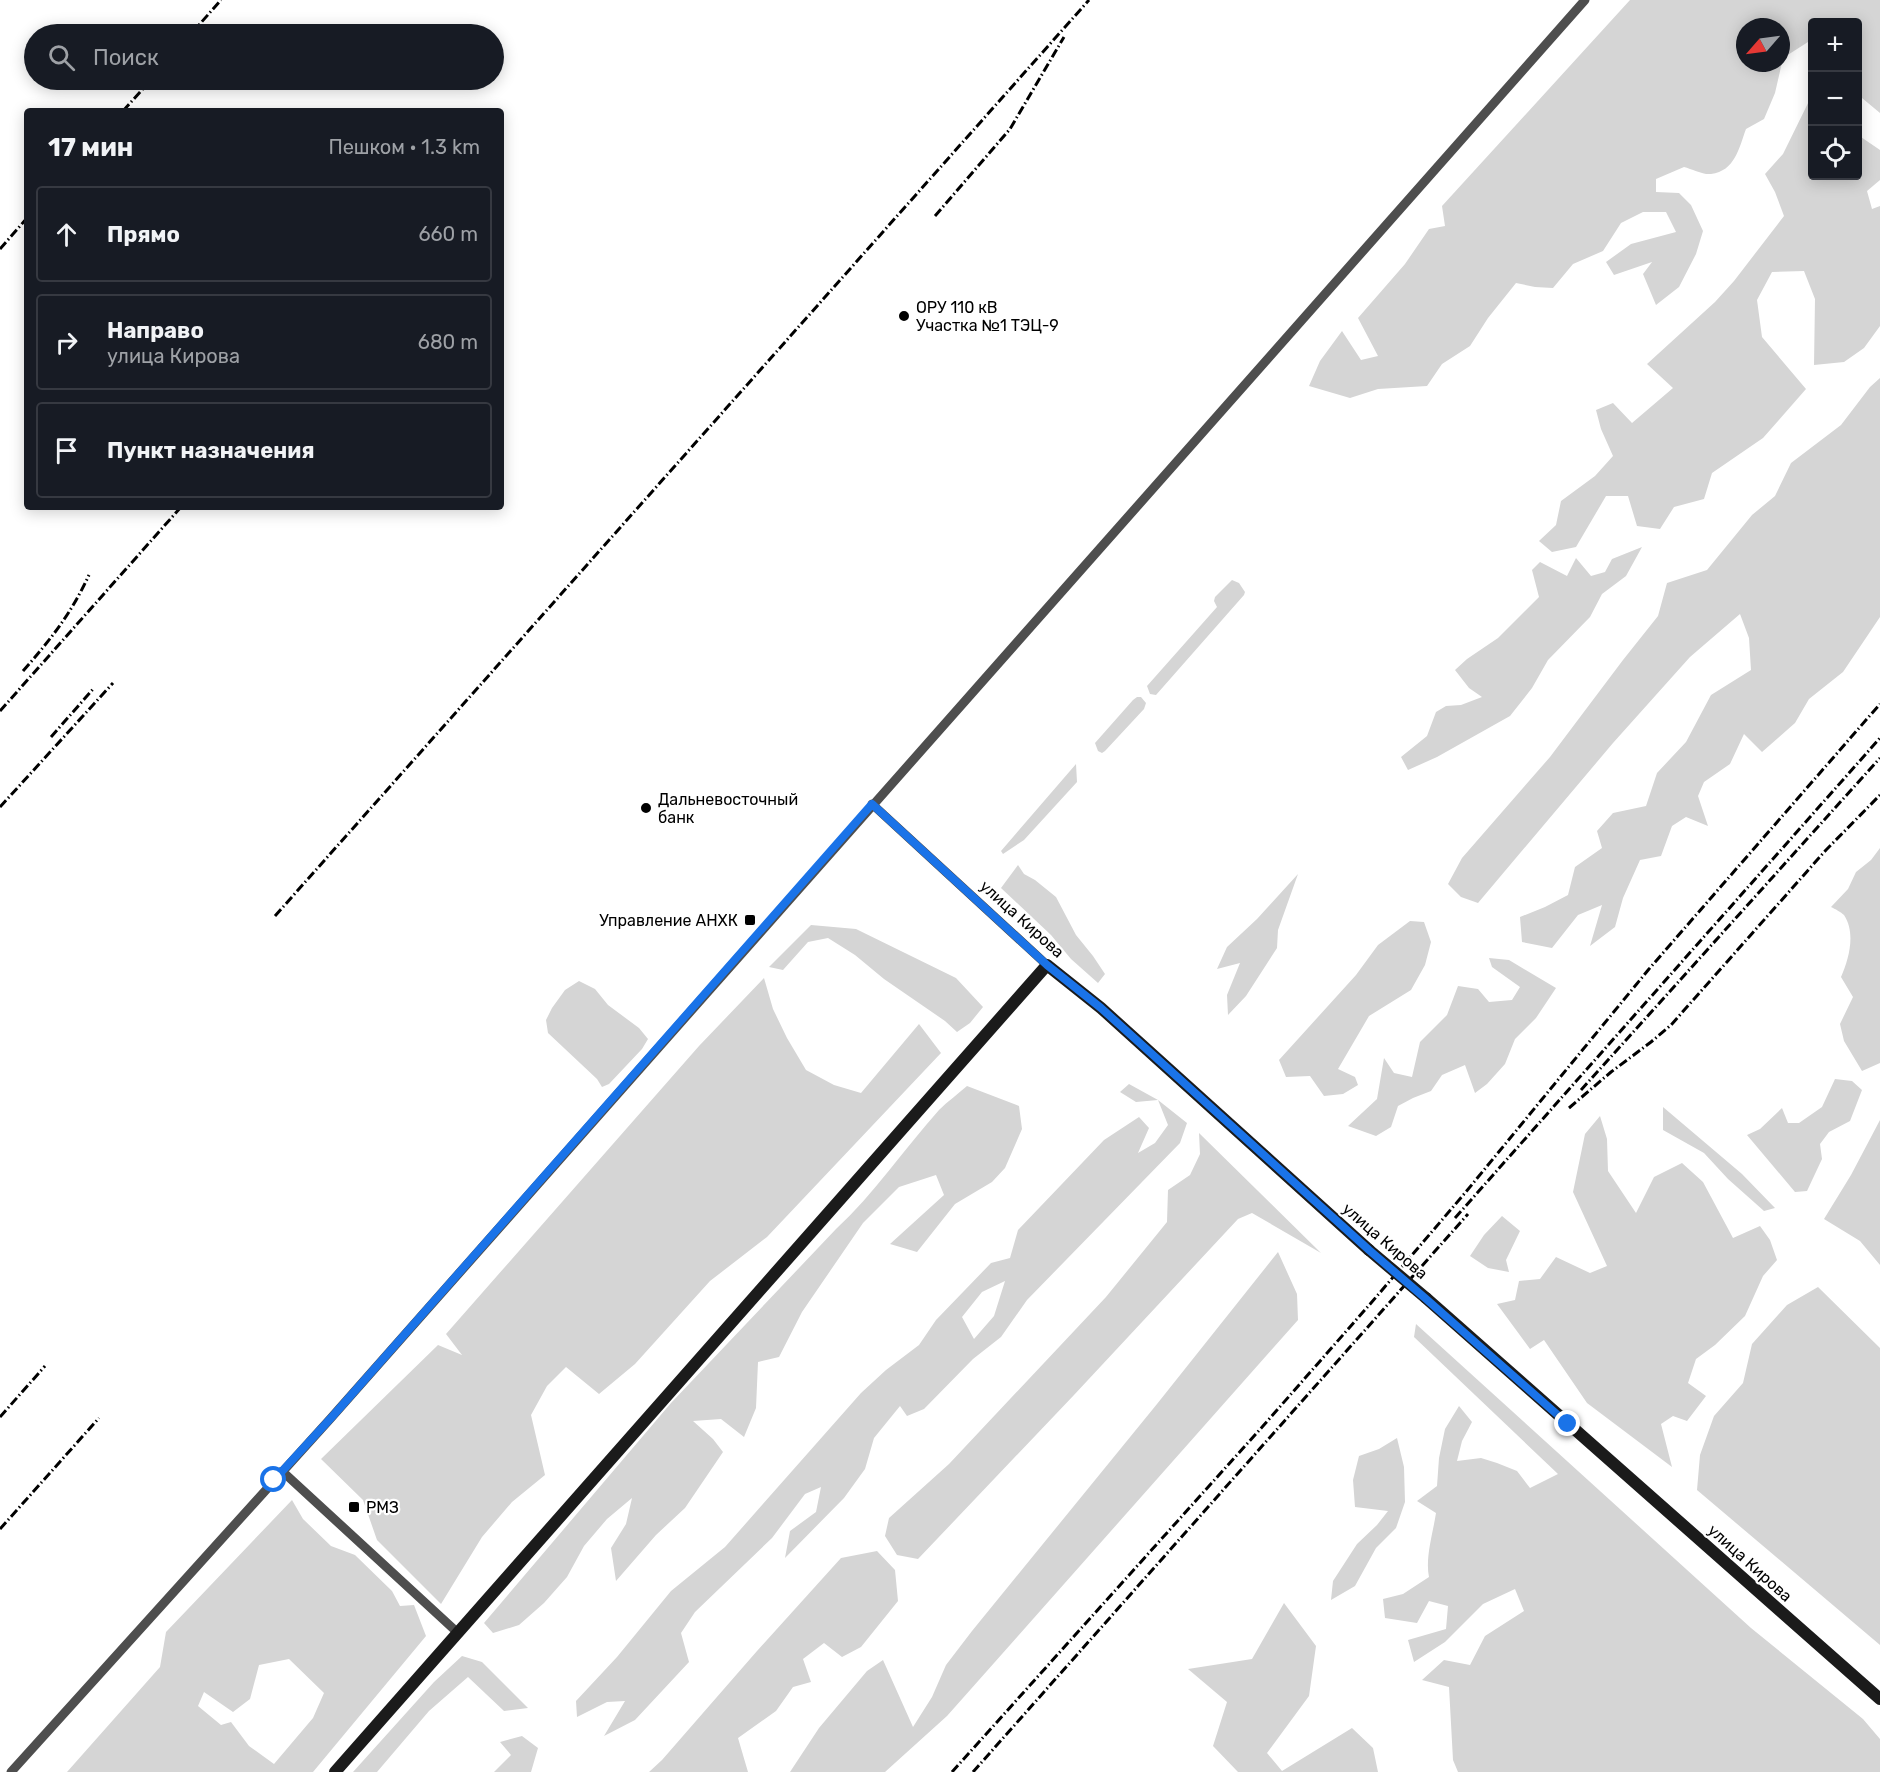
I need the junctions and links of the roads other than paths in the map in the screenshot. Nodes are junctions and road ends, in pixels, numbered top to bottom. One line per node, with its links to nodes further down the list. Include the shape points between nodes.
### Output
1 (1585, 0): 2 (street)
2 (872, 804): 3 (street, улица Кирова); 4 (street)
3 (1047, 965): 5 (street); 6 (street, улица Кирова, bridge, via 1101,1008 1369,1250)
4 (282, 1471): 5 (street); 7 (street)
5 (459, 1633): 8 (street)
6 (1880, 1699)
7 (11, 1772)
8 (335, 1772)

